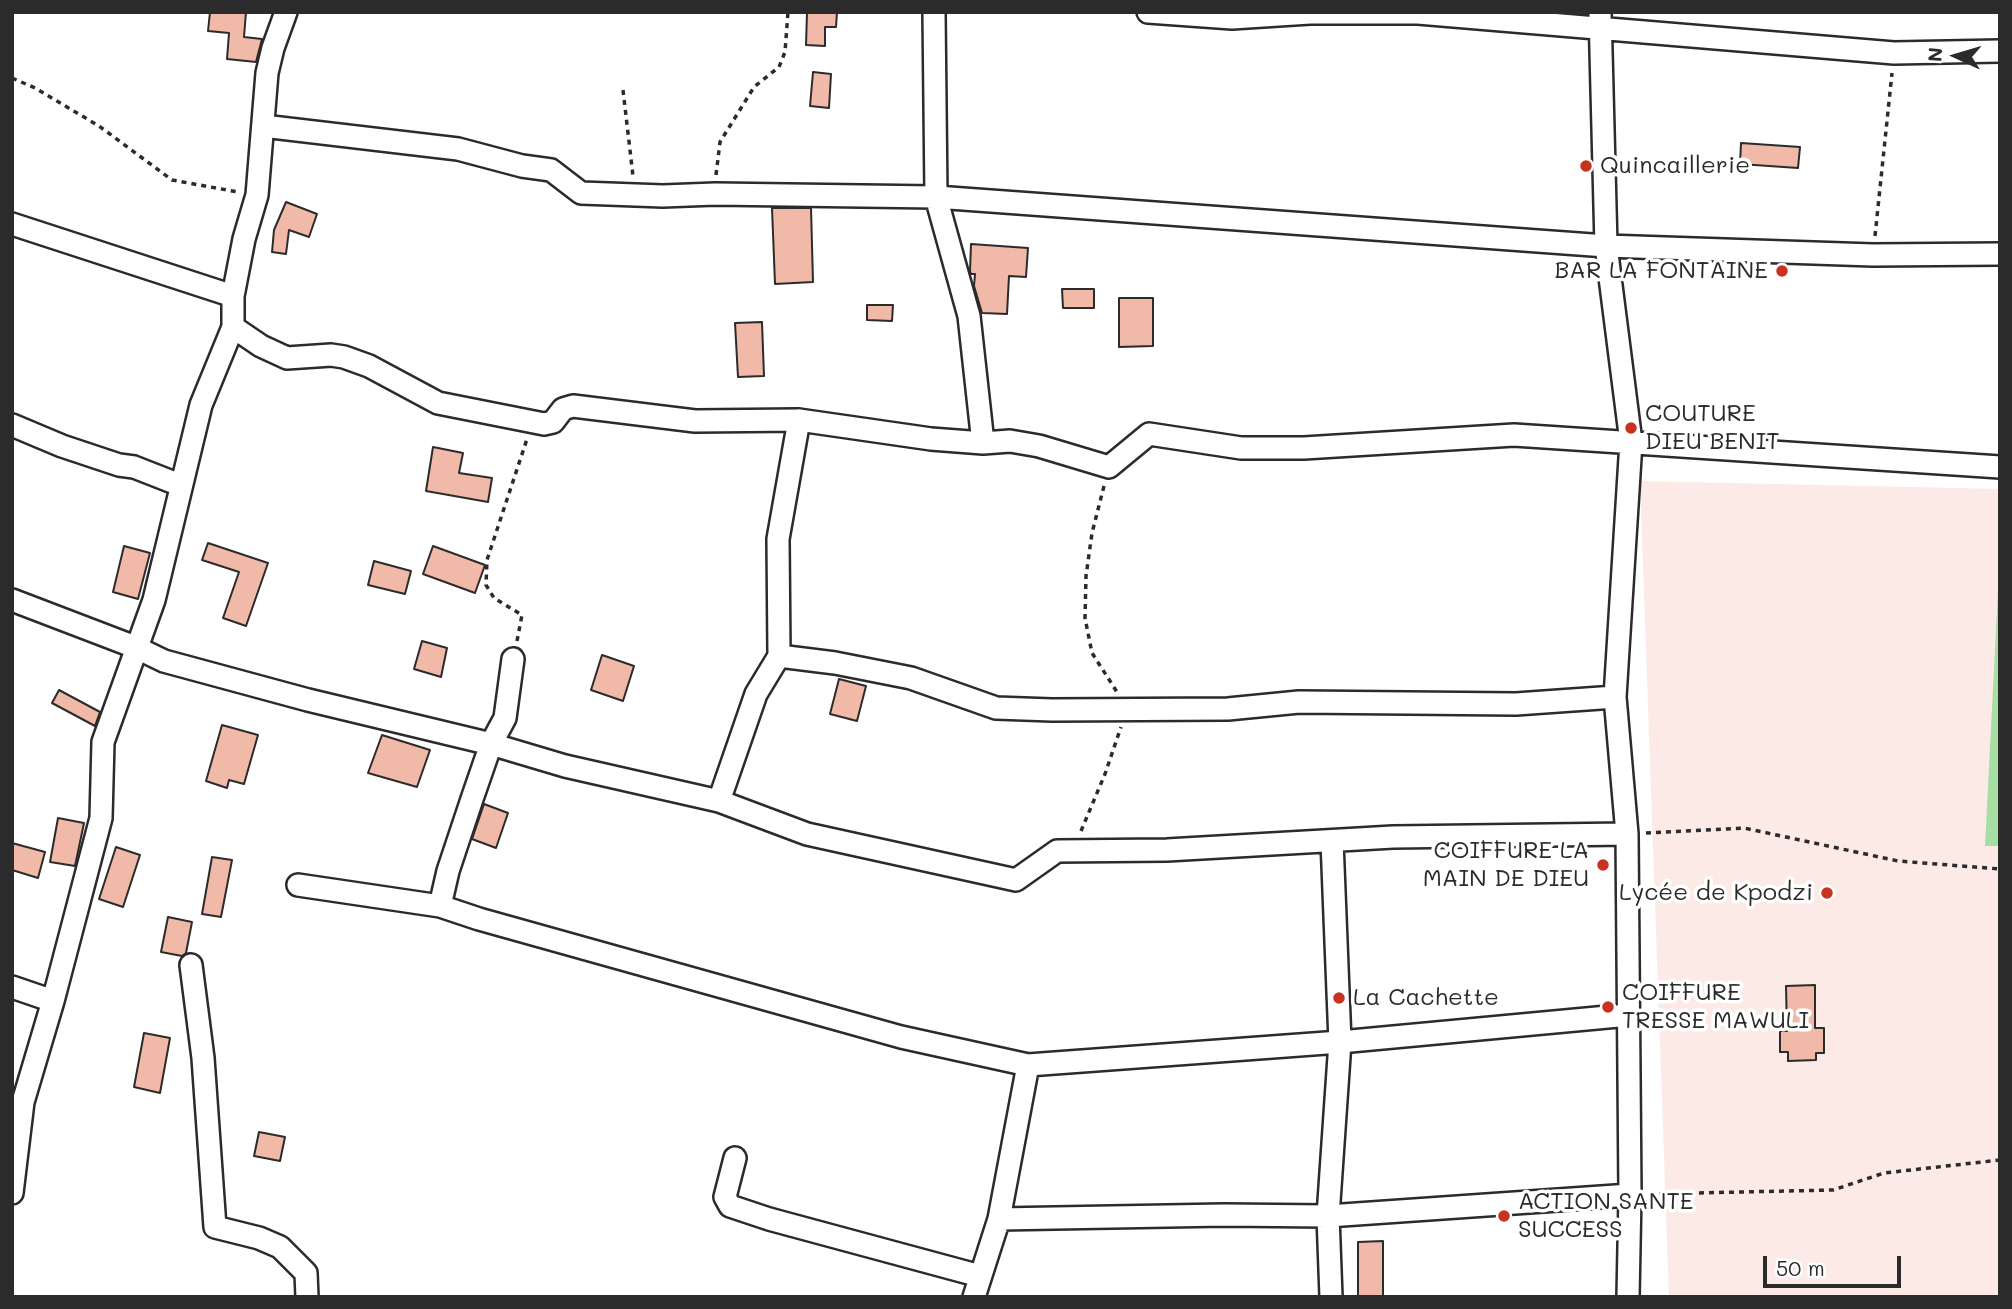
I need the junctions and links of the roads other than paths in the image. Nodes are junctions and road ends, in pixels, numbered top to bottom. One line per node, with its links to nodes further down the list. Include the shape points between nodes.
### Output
1 (286, 12): 6 (street, via 267,73)
2 (934, 12): 7 (street)
3 (1148, 12): 4 (street, via 1232,18 1418,13)
4 (1600, 21): 5 (street, via 1894,53); 9 (street)
5 (2000, 51)
6 (263, 126): 7 (street, via 458,149 551,170 581,193); 11 (street, via 257,195)
7 (936, 197): 9 (street); 16 (street, via 969,316)
8 (12, 224): 11 (street)
9 (1606, 246): 10 (street, via 1873,255); 15 (street)
10 (2000, 254)
11 (233, 296): 12 (street)
12 (233, 327): 13 (street, via 287,358 344,357 438,403 544,424 573,406 695,421); 18 (street, via 201,405)
13 (799, 420): 16 (street); 21 (street, via 778,539)
14 (12, 425): 18 (street)
15 (1631, 442): 16 (street, via 1514,435 1241,448 1149,434 1109,467 1039,446); 17 (street); 23 (street)
16 (983, 443)
17 (2000, 467)
18 (180, 485): 20 (street, via 158,585)
19 (12, 600): 20 (street)
20 (135, 647): 24 (street, via 164,662); 32 (street, via 103,742 101,818)
21 (779, 656): 23 (street, via 911,678 996,708 1228,709 1299,702 1516,704); 25 (street, via 757,694)
22 (513, 659): 24 (street, via 505,718)
23 (1615, 697): 26 (street)
24 (491, 744): 25 (street, via 565,766); 29 (street)
25 (719, 800): 27 (street, via 807,834 1016,880 1057,851)
26 (1627, 834): 27 (street); 33 (street)
27 (1332, 841): 34 (street)
28 (298, 885): 29 (street)
29 (440, 906): 35 (street, via 901,1037)
30 (191, 965): 42 (street, via 204,1058 215,1227 280,1247 306,1273)
31 (12, 987): 32 (street)
32 (53, 1001): 37 (street, via 23,1102)
33 (1629, 1015): 34 (street); 38 (street)
34 (1340, 1042): 35 (street); 39 (street)
35 (1028, 1065): 40 (street)
36 (735, 1158): 41 (street, via 725,1197 730,1206)
37 (13, 1185)
38 (1630, 1195): 39 (street); 44 (street)
39 (1328, 1216): 40 (street); 43 (street)
40 (999, 1219): 41 (street)
41 (977, 1287)
42 (307, 1297)
43 (1331, 1297)
44 (1628, 1297)

